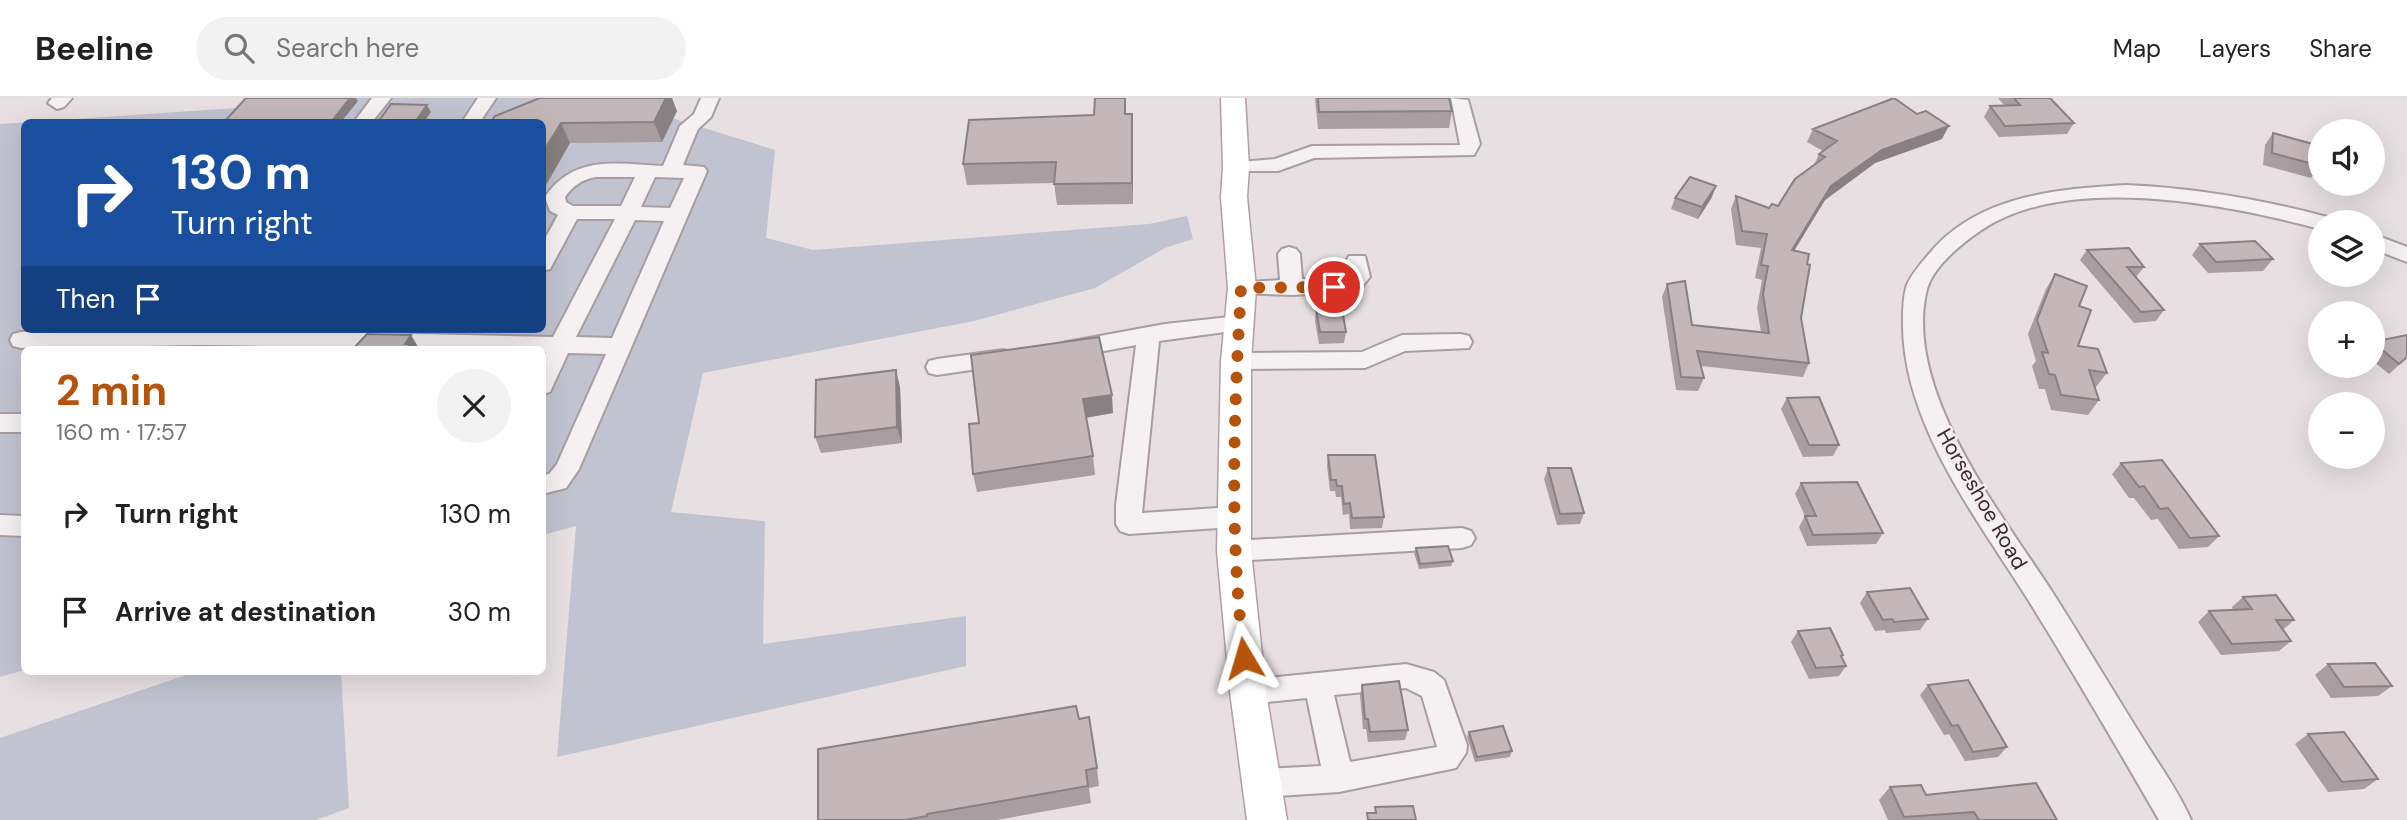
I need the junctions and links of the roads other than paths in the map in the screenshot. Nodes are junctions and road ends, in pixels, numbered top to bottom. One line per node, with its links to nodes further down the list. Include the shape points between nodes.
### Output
1 (382, 98): 7 (street)
2 (487, 98): 8 (street)
3 (698, 98): 9 (street, via 686,117)
4 (710, 98): 9 (street, via 702,117)
5 (1233, 98): 10 (main road)
6 (1459, 100): 10 (street, via 1467,151 1312,152 1278,165)
7 (365, 119)
8 (473, 119)
9 (691, 126): 12 (street)
10 (1236, 167): 22 (main road)
11 (648, 171): 12 (street); 13 (street, via 584,172 570,177 555,197 557,206); 14 (street)
12 (670, 172): 15 (street, via 697,171)
13 (570, 212): 14 (street); 20 (street)
14 (628, 213): 15 (street); 31 (street)
15 (677, 215): 32 (street)
16 (2308, 219): 49 (street, Horseshoe Road, via 2177,194 2063,195 1976,222 1947,246 1917,286 1912,325 1917,371 1945,442)
17 (2385, 246): 19 (street)
18 (1289, 254): 23 (street)
19 (2407, 255)
20 (546, 257)
21 (1357, 261): 23 (street, via 1359,277 1351,285)
22 (1241, 288): 23 (street); 24 (main road)
23 (1292, 288)
24 (1239, 324): 25 (street); 33 (main road)
25 (1147, 335): 34 (street); 39 (street, via 1129,524)
26 (201, 339): 27 (street); 28 (street)
27 (21, 340)
28 (328, 340): 29 (street)
29 (501, 341): 31 (street)
30 (1461, 342): 33 (street, via 1402,343 1365,360)
31 (561, 344): 32 (street); 35 (street)
32 (618, 346): 38 (street, via 567,469 557,481)
33 (1236, 361): 39 (main road)
34 (937, 367)
35 (546, 377)
36 (0, 423): 37 (street)
37 (21, 423)
38 (546, 484)
39 (1233, 517): 43 (main road)
40 (0, 525): 41 (street)
41 (21, 526)
42 (1462, 538): 43 (street)
43 (1234, 551): 45 (main road)
44 (1318, 686): 45 (street); 46 (street); 46 (street, via 1406,676 1424,681 1434,689 1452,745 1446,759)
45 (1248, 692): 47 (main road)
46 (1339, 778): 47 (street)
47 (1263, 783): 48 (main road)
48 (1267, 820)
49 (2176, 820)

